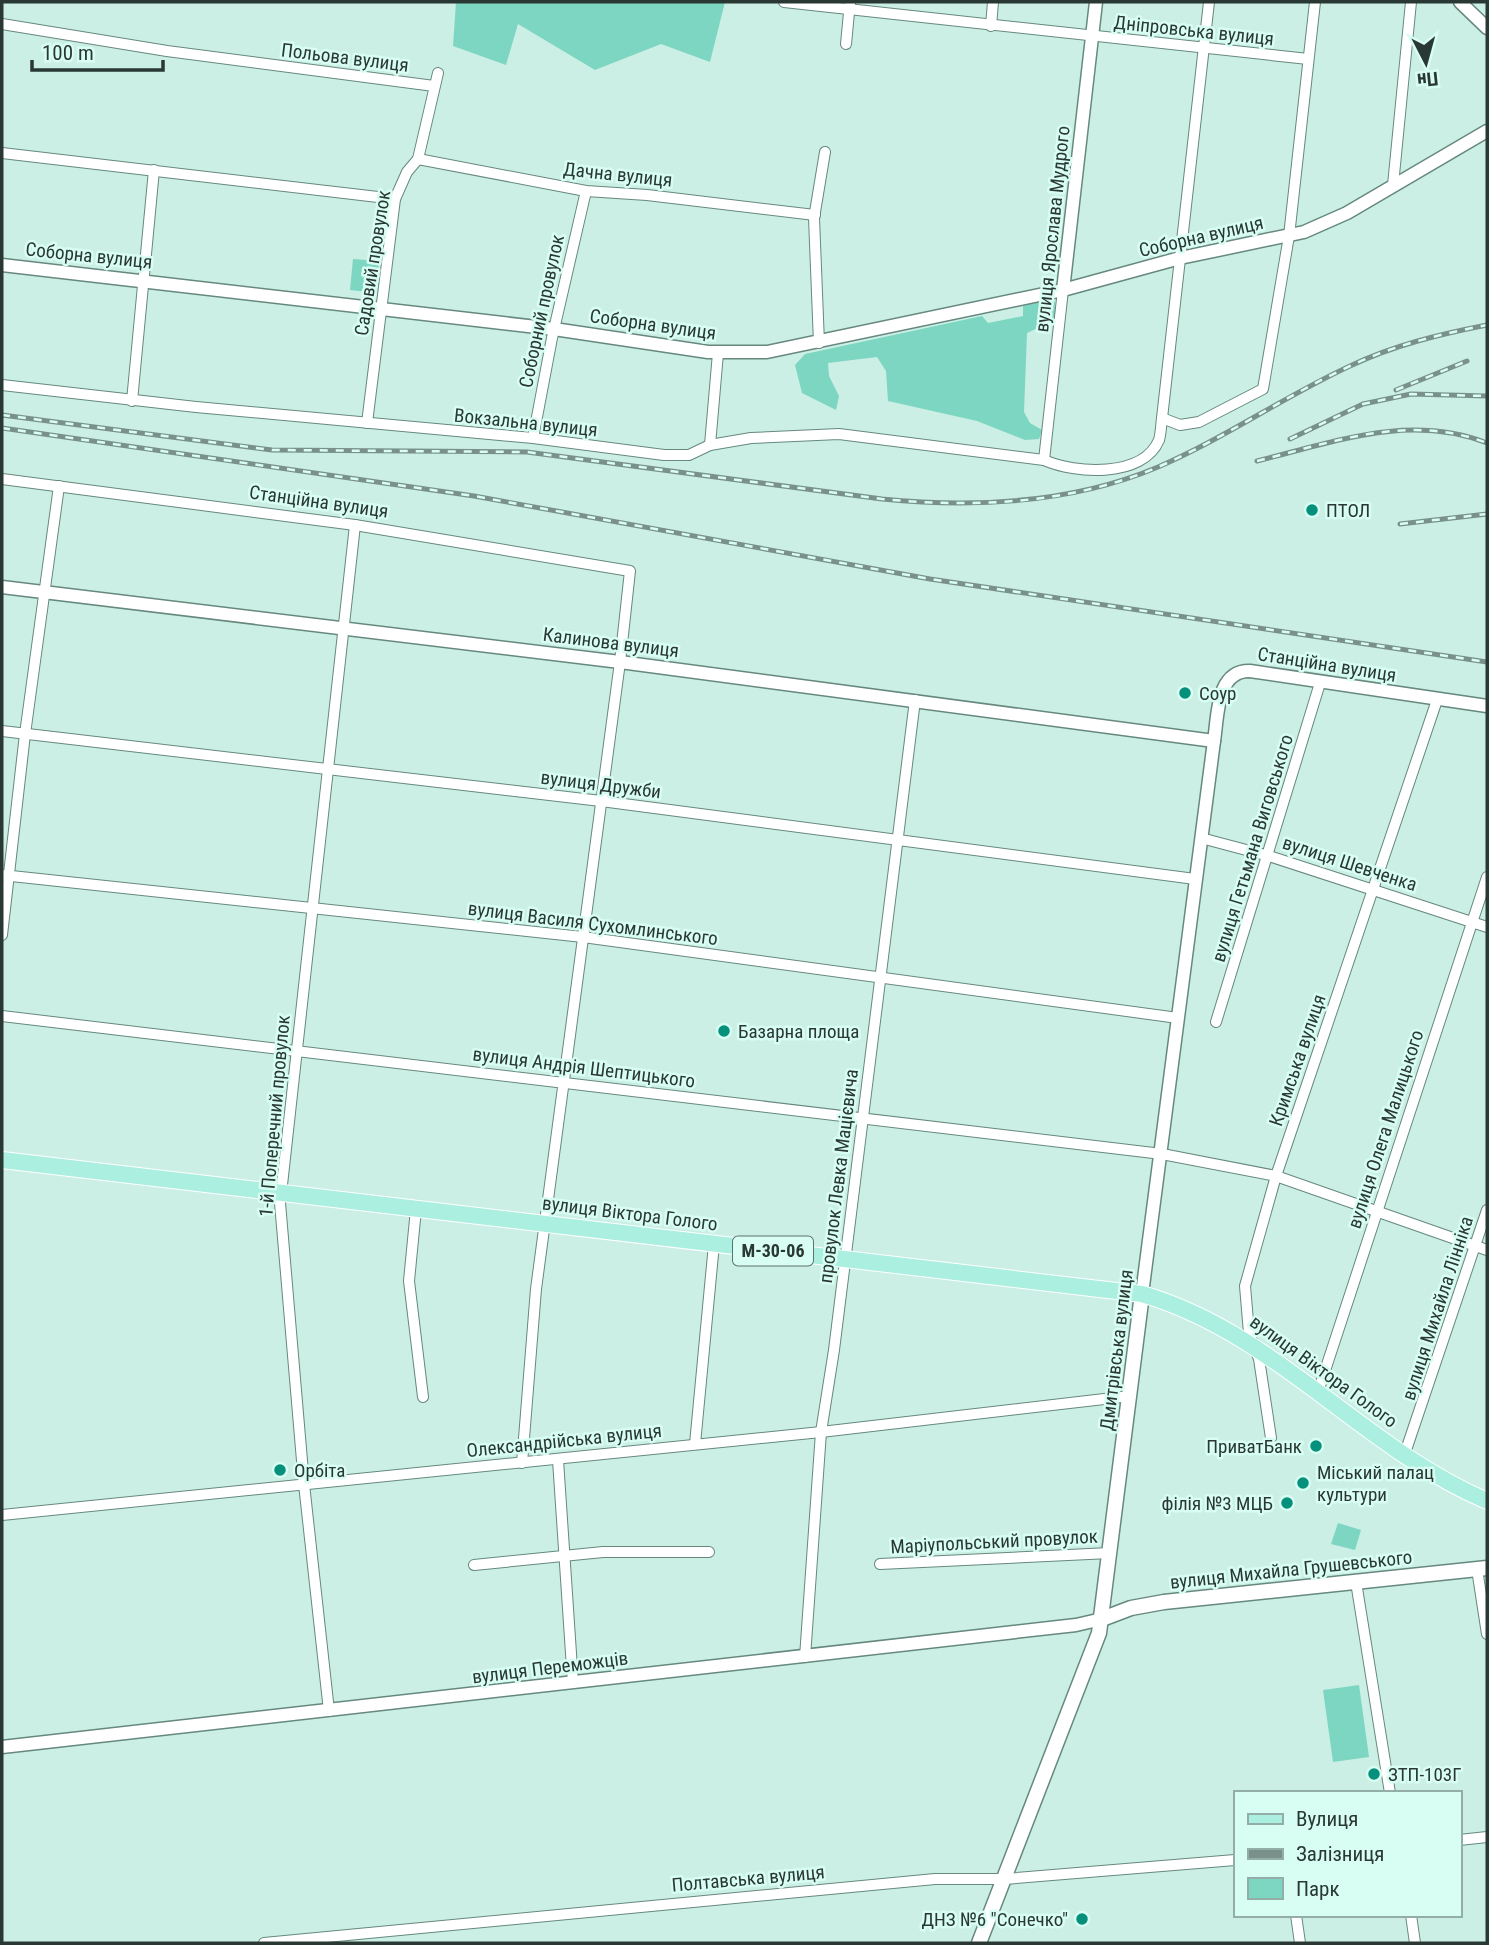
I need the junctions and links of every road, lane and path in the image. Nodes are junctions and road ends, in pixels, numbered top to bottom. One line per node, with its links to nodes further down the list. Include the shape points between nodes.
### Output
1 (784, 2): 8 (street, Дніпровська вулиця)
2 (993, 2): 10 (street)
3 (1096, 2): 12 (street, вулиця Ярослава Мудрого)
4 (1209, 2): 14 (street, Вокзальна вулиця)
5 (1315, 2): 15 (street)
6 (1411, 2): 23 (street)
7 (1460, 2): 11 (street)
8 (850, 5): 10 (street, Дніпровська вулиця); 13 (street)
9 (2, 23): 17 (street, Польова вулиця, via 167,51)
10 (991, 26): 12 (street, Дніпровська вулиця)
11 (1487, 28)
12 (1092, 37): 14 (street, Дніпровська вулиця); 31 (street, вулиця Ярослава Мудрого)
13 (846, 44)
14 (1204, 48): 15 (street, Дніпровська вулиця); 28 (street, Вокзальна вулиця)
15 (1308, 59): 27 (street)
16 (438, 73): 17 (street, Садовий провулок)
17 (434, 86): 21 (street, Садовий провулок)
18 (1487, 131): 23 (street, Соборна вулиця)
19 (825, 152): 26 (street)
20 (2, 153): 22 (street)
21 (418, 159): 24 (street, Дачна вулиця); 25 (street, Садовий провулок)
22 (154, 170): 25 (street); 30 (street)
23 (1394, 185): 27 (street, Соборна вулиця, via 1330,222)
24 (586, 191): 26 (street, Дачна вулиця); 33 (street, Соборний провулок)
25 (396, 199): 32 (street, Садовий провулок)
26 (815, 215): 34 (street)
27 (1289, 236): 28 (street, Соборна вулиця); 38 (street, via 1264,389 1199,422 1180,425)
28 (1180, 258): 31 (street, Соборна вулиця); 38 (street, Вокзальна вулиця)
29 (2, 265): 30 (street, Соборна вулиця)
30 (143, 281): 32 (street, Соборна вулиця); 37 (street)
31 (1063, 290): 34 (street, Соборна вулиця); 42 (street, вулиця Ярослава Мудрого)
32 (382, 308): 33 (street, Соборна вулиця); 39 (street, Садовий провулок)
33 (554, 329): 35 (street, Соборна вулиця); 40 (street, Соборний провулок)
34 (819, 343): 35 (street, Соборна вулиця, via 775,351)
35 (718, 353): 41 (street)
36 (2, 385): 37 (street, Вокзальна вулиця)
37 (132, 401): 39 (street, Вокзальна вулиця)
38 (1162, 418): 42 (street, Вокзальна вулиця, via 1159,439 1137,463 1090,470)
39 (368, 423): 40 (street, Вокзальна вулиця)
40 (533, 439): 41 (street, Вокзальна вулиця, via 664,455 689,455)
41 (710, 445): 42 (street, Вокзальна вулиця, via 839,433)
42 (1044, 460)
43 (2, 478): 44 (street, Станційна вулиця)
44 (60, 486): 45 (street, Станційна вулиця); 47 (street)
45 (355, 525): 48 (street, 1-й Поперечний провулок); 49 (street, Станційна вулиця, via 629,571)
46 (2, 587): 47 (street, Калинова вулиця)
47 (44, 592): 48 (street, Калинова вулиця); 55 (street)
48 (345, 629): 49 (street, Калинова вулиця); 57 (street, 1-й Поперечний провулок)
49 (621, 662): 51 (street, Калинова вулиця); 58 (street)
50 (1320, 683): 52 (street, Станційна вулиця); 56 (street, Станційна вулиця, via 1235,672 1224,686); 61 (street, вулиця Гетьмана Виговського)
51 (915, 700): 56 (street, Калинова вулиця); 60 (street, провулок Левка Мацієвича)
52 (1437, 700): 53 (street, Станційна вулиця); 65 (street, Кримська вулиця)
53 (1487, 706)
54 (2, 731): 55 (street, вулиця Дружби)
55 (25, 734): 57 (street, вулиця Дружби); 62 (street)
56 (1214, 741): 59 (street, Дмитрівська вулиця)
57 (330, 769): 58 (street, вулиця Дружби); 66 (street, 1-й Поперечний провулок)
58 (601, 801): 60 (street, вулиця Дружби); 70 (street)
59 (1201, 838): 61 (street, вулиця Шевченка); 64 (street, Дмитрівська вулиця)
60 (897, 840): 64 (street, вулиця Дружби); 71 (street, провулок Левка Мацієвича)
61 (1269, 856): 65 (street, вулиця Шевченка); 74 (street, вулиця Гетьмана Виговського)
62 (5, 875): 66 (street, вулиця Василя Сухомлинського); 69 (street)
63 (1487, 877): 67 (street, вулиця Олега Малицького)
64 (1195, 879): 73 (street, Дмитрівська вулиця)
65 (1374, 889): 67 (street, вулиця Шевченка); 80 (street, Кримська вулиця)
66 (313, 909): 70 (street, вулиця Василя Сухомлинського); 75 (street, 1-й Поперечний провулок)
67 (1472, 922): 68 (street, вулиця Шевченка); 83 (street, вулиця Олега Малицького)
68 (1487, 926)
69 (2, 936)
70 (583, 937): 71 (street, вулиця Василя Сухомлинського); 76 (street)
71 (880, 977): 73 (street, вулиця Василя Сухомлинського); 77 (street, провулок Левка Мацієвича)
72 (2, 1016): 75 (street, вулиця Андрія Шептицького)
73 (1178, 1018): 78 (street, Дмитрівська вулиця)
74 (1216, 1022)
75 (297, 1051): 76 (street, вулиця Андрія Шептицького); 81 (street, 1-й Поперечний провулок)
76 (562, 1081): 77 (street, вулиця Андрія Шептицького); 85 (street)
77 (861, 1117): 78 (street, вулиця Андрія Шептицького); 89 (street, провулок Левка Мацієвича)
78 (1162, 1154): 80 (street, вулиця Андрія Шептицького); 90 (street, Дмитрівська вулиця)
79 (2, 1160): 81 (main road, вулиця Віктора Голого / М-30-06)
80 (1276, 1176): 83 (street, вулиця Андрія Шептицького); 91 (street, Кримська вулиця, via 1245,1286)
81 (281, 1193): 82 (main road, вулиця Віктора Голого / М-30-06); 101 (street, 1-й Поперечний провулок)
82 (416, 1209): 85 (main road, вулиця Віктора Голого / М-30-06); 94 (street, via 409,1281)
83 (1377, 1210): 87 (street, вулиця Андрія Шептицького); 92 (street, вулиця Олега Малицького)
84 (1487, 1210): 87 (street, вулиця Михайла Лінніка)
85 (546, 1225): 86 (main road, вулиця Віктора Голого / М-30-06); 100 (street, via 536,1289)
86 (714, 1244): 89 (main road, вулиця Віктора Голого / М-30-06); 97 (street)
87 (1475, 1246): 88 (street, вулиця Андрія Шептицького); 98 (street, вулиця Михайла Лінніка)
88 (1487, 1250)
89 (846, 1259): 90 (main road, вулиця Віктора Голого / М-30-06); 95 (street, провулок Левка Мацієвича)
90 (1142, 1294): 91 (main road, вулиця Віктора Голого / М-30-06, via 1200,1314); 93 (main road, Дмитрівська вулиця)
91 (1253, 1343): 92 (main road, вулиця Віктора Голого / М-30-06); 96 (street, Кримська вулиця)
92 (1318, 1392): 98 (main road, вулиця Віктора Голого / М-30-06)
93 (1130, 1396): 95 (street, Олександрійська вулиця); 105 (main road, Дмитрівська вулиця)
94 (423, 1397)
95 (821, 1432): 97 (street, Олександрійська вулиця); 113 (street, провулок Левка Мацієвича)
96 (1271, 1438)
97 (695, 1444): 99 (street, Олександрійська вулиця)
98 (1404, 1456): 102 (main road, вулиця Віктора Голого / М-30-06)
99 (558, 1460): 100 (street, Олександрійська вулиця); 106 (street)
100 (522, 1463): 101 (street, Олександрійська вулиця)
101 (304, 1484): 103 (street, Олександрійська вулиця); 115 (street, 1-й Поперечний провулок)
102 (1487, 1502)
103 (2, 1515)
104 (709, 1552): 106 (street, via 604,1552)
105 (1110, 1553): 107 (street, Маріупольський провулок); 111 (main road, Дмитрівська вулиця)
106 (565, 1557): 108 (street); 114 (street)
107 (880, 1564)
108 (474, 1565)
109 (1482, 1568): 110 (main road, вулиця Михайла Грушевського); 112 (street)
110 (1356, 1582): 111 (main road, вулиця Михайла Грушевського, via 1164,1602); 117 (street)
111 (1102, 1619): 113 (street, вулиця Переможців); 121 (main road, Дмитрівська вулиця)
112 (1487, 1634)
113 (805, 1657): 114 (street, вулиця Переможців)
114 (573, 1683): 115 (street, вулиця Переможців)
115 (329, 1711): 116 (street, вулиця Переможців)
116 (2, 1747)
117 (1390, 1791)
118 (1487, 1837): 119 (street)
119 (1461, 1840)
120 (1234, 1860): 121 (street, Полтавська вулиця)
121 (1005, 1879): 124 (street, Полтавська вулиця, via 843,1887); 126 (main road, Дмитрівська вулиця)
122 (1296, 1917): 127 (street)
123 (1411, 1917): 128 (street)
124 (292, 1942): 125 (street, Полтавська вулиця)
125 (264, 1943)
126 (979, 1943)
127 (1300, 1943)
128 (1415, 1943)

